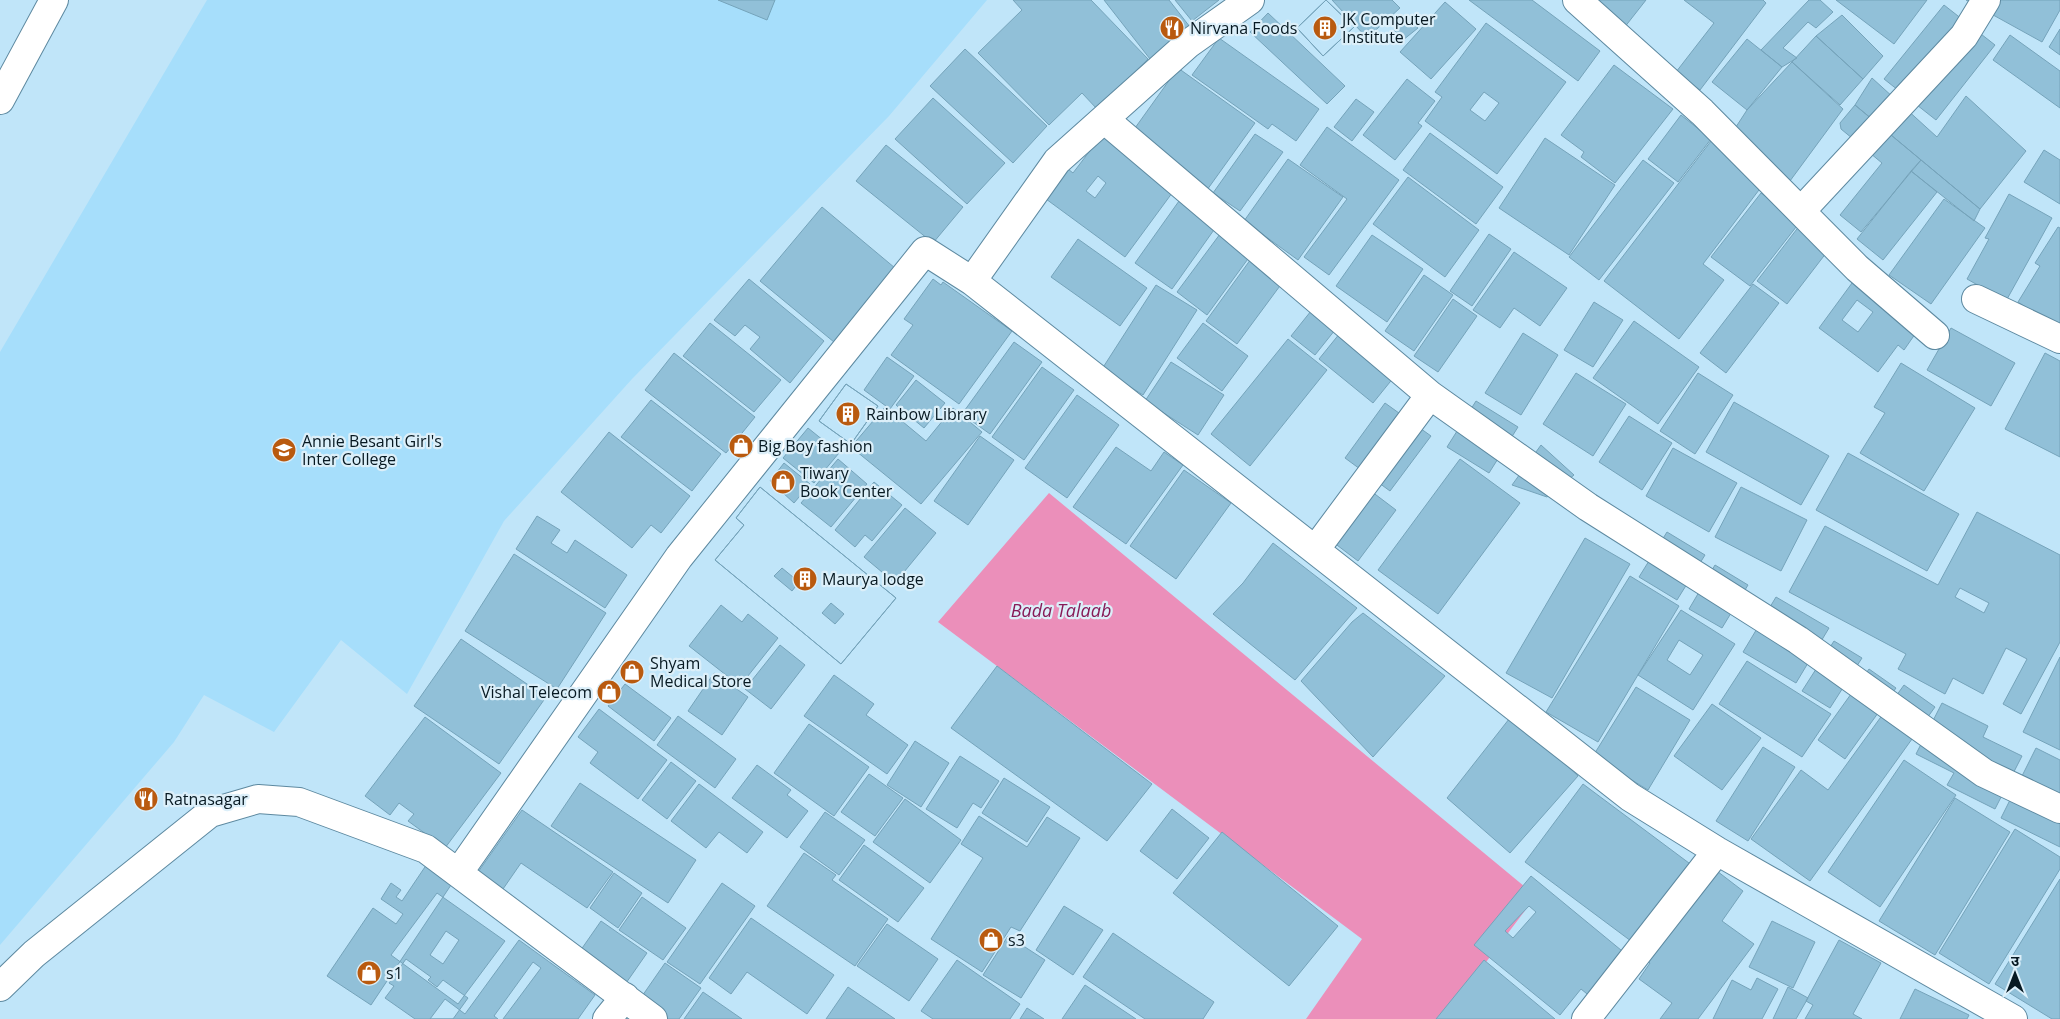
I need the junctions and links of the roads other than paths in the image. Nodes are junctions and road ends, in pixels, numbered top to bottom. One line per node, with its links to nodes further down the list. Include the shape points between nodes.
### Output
1 (54, 0): 5 (street)
2 (1250, 0): 6 (street, via 1188,44)
3 (1577, 0): 7 (street, via 1702,112)
4 (1986, 0): 7 (street, via 1964,36)
5 (0, 100)
6 (1104, 119): 8 (street, via 1057,161); 12 (street)
7 (1801, 211): 10 (street, via 1857,268)
8 (972, 282): 13 (street); 16 (street, via 925,251 679,557)
9 (1976, 299): 11 (street)
10 (1935, 335)
11 (2060, 339)
12 (1430, 395): 13 (street); 14 (street, via 1588,507 1798,640 1984,773)
13 (1315, 550): 15 (street, via 1630,797)
14 (2060, 809)
15 (1717, 851): 21 (street); 22 (street)
16 (460, 872): 17 (street, via 426,849 299,802 258,799 210,813 34,954); 18 (street)
17 (0, 987)
18 (625, 997): 19 (street); 20 (street)
19 (607, 1019)
20 (653, 1019)
21 (1586, 1019)
22 (2013, 1019)

